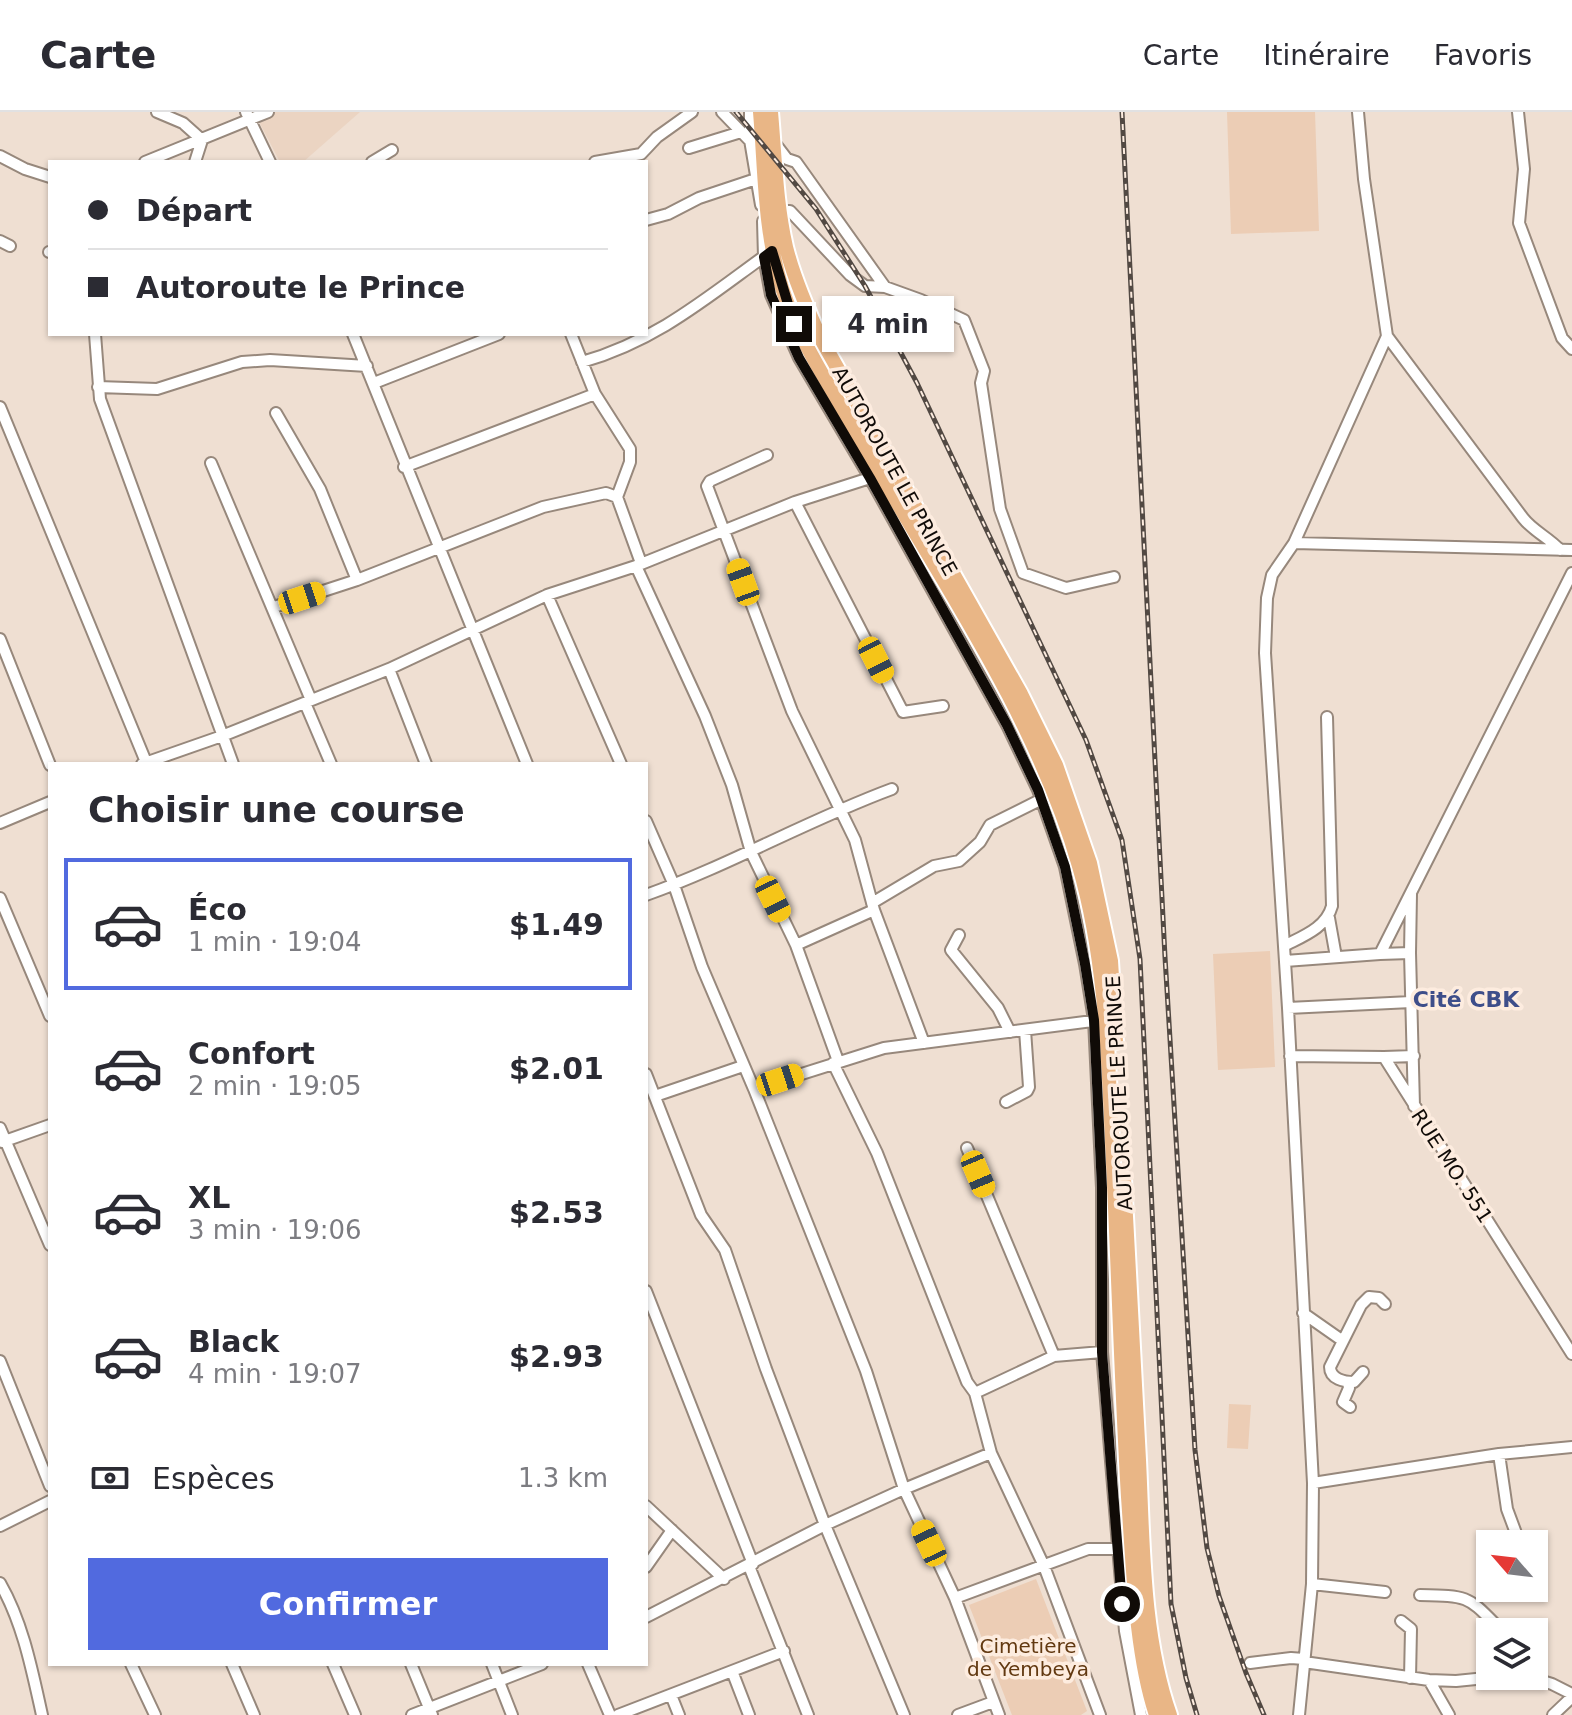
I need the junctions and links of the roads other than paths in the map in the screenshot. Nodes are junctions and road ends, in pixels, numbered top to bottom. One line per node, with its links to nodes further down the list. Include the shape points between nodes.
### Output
1 (157, 112): 12 (street, via 183,123)
2 (268, 112): 10 (street)
3 (692, 112): 22 (street, via 641,154)
4 (722, 112): 11 (street)
5 (750, 112): 13 (street)
6 (760, 112): 23 (main road, AUTOROUTE LE PRINCE)
7 (771, 112): 14 (main road, AUTOROUTE LE PRINCE)
8 (1358, 112): 36 (street)
9 (1518, 112): 37 (street, via 1524,169 1519,223 1562,338)
10 (248, 116): 12 (street); 20 (street)
11 (741, 132): 13 (street); 15 (street)
12 (202, 140): 18 (street); 19 (street)
13 (750, 140): 23 (street); 25 (street)
14 (774, 142): 26 (main road, AUTOROUTE LE PRINCE); 29 (street, via 796,162)
15 (689, 148)
16 (392, 150): 21 (street)
17 (0, 156): 24 (street)
18 (150, 160)
19 (196, 160)
20 (269, 160)
21 (375, 160)
22 (606, 160)
23 (764, 162): 28 (main road, AUTOROUTE LE PRINCE)
24 (48, 176)
25 (756, 179): 27 (street); 28 (street)
26 (780, 211): 29 (street, via 790,211 865,286); 194 (main road, AUTOROUTE LE PRINCE, via 798,288 821,339 1021,694 1056,765 1090,863 1111,961 1150,1628)
27 (648, 219)
28 (768, 254): 30 (street); 48 (main road, AUTOROUTE LE PRINCE, via 794,324)
29 (885, 287): 58 (street, via 964,320 984,371 981,383 1000,509 1023,573 1066,588)
30 (648, 335)
31 (95, 336): 41 (street)
32 (354, 336): 39 (street)
33 (494, 336): 40 (street)
34 (572, 336): 38 (street)
35 (647, 336): 38 (street)
36 (1387, 336): 52 (street); 54 (street, via 1529,526)
37 (1572, 349)
38 (582, 362): 42 (street)
39 (367, 366): 40 (street); 41 (street, via 242,362 157,389)
40 (374, 383): 47 (street)
41 (98, 387): 68 (street)
42 (595, 394): 47 (street); 49 (street, via 630,449)
43 (0, 407): 70 (street)
44 (276, 413): 59 (street, via 320,489)
45 (767, 455): 51 (street, via 707,486)
46 (211, 463): 61 (street)
47 (404, 467): 53 (street)
48 (875, 476): 50 (street); 78 (street); 100 (main road, AUTOROUTE LE PRINCE, via 1011,699 1045,769 1079,866 1100,963)
49 (617, 497): 53 (street, via 606,493 543,507); 56 (street)
50 (795, 502): 51 (street); 66 (street, via 903,712)
51 (724, 530): 56 (street); 80 (street, via 792,711)
52 (1294, 543): 54 (street); 92 (street, via 1272,575 1265,653)
53 (439, 550): 59 (street); 62 (street)
54 (1560, 550): 55 (street)
55 (1572, 550)
56 (639, 565): 60 (street); 83 (street, via 732,785)
57 (1572, 573): 85 (street)
58 (1114, 577)
59 (357, 580): 61 (street)
60 (547, 595): 62 (street); 76 (street)
61 (274, 607): 65 (street)
62 (475, 631): 64 (street); 75 (street)
63 (0, 639): 69 (street)
64 (389, 669): 65 (street); 74 (street)
65 (308, 702): 68 (street); 73 (street)
66 (943, 706)
67 (1327, 717): 89 (street)
68 (222, 736): 71 (street); 72 (street)
69 (49, 762)
70 (144, 762)
71 (147, 762)
72 (232, 762)
73 (330, 762)
74 (425, 762)
75 (526, 762)
76 (620, 762)
77 (892, 789): 80 (street)
78 (1042, 799): 88 (street, via 990,825 959,861 934,866); 100 (street, via 1065,867)
79 (48, 803): 81 (street)
80 (840, 808): 83 (street); 88 (street, via 855,840)
81 (0, 823)
82 (648, 826): 84 (street)
83 (751, 852): 84 (street); 91 (street)
84 (674, 885): 86 (street); 108 (street)
85 (1411, 890): 93 (street); 94 (street)
86 (648, 894)
87 (0, 898): 99 (street)
88 (873, 906): 91 (street); 103 (street)
89 (1329, 918): 92 (street); 95 (street)
90 (959, 935): 102 (street, via 951,950 998,1008)
91 (796, 945): 107 (street)
92 (1284, 946): 96 (street)
93 (1410, 953): 94 (street); 97 (street)
94 (1380, 954): 95 (street)
95 (1336, 957): 96 (street)
96 (1285, 961): 98 (street)
97 (1411, 1002): 98 (street); 105 (street)
98 (1288, 1008): 104 (street)
99 (48, 1011)
100 (1099, 1020): 101 (street); 118 (main road, AUTOROUTE LE PRINCE)
101 (1025, 1030): 102 (street); 112 (street, via 1029,1087)
102 (1010, 1032): 103 (street)
103 (924, 1043): 107 (street)
104 (1290, 1056): 106 (street); 122 (street)
105 (1414, 1056): 106 (street); 113 (street)
106 (1384, 1057): 113 (street, RUE MO. 551)
107 (835, 1062): 110 (street); 130 (street)
108 (743, 1066): 110 (street); 111 (street)
109 (648, 1079): 111 (street)
110 (754, 1089): 137 (street, via 866,1371)
111 (655, 1096): 140 (street, via 701,1215 725,1250)
112 (1006, 1102)
113 (1414, 1108): 125 (street, RUE MO. 551)
114 (48, 1126): 116 (street)
115 (0, 1128): 116 (street)
116 (3, 1142): 119 (street)
117 (967, 1148): 126 (street)
118 (1108, 1187): 124 (street); 144 (main road, AUTOROUTE LE PRINCE)
119 (48, 1241)
120 (648, 1296): 146 (street)
121 (1385, 1304): 123 (street, via 1369,1297)
122 (1303, 1313): 123 (street); 136 (street)
123 (1343, 1341): 129 (street, via 1330,1372)
124 (1102, 1352): 126 (street); 144 (street)
125 (1572, 1354)
126 (1054, 1356): 130 (street)
127 (0, 1361): 135 (street)
128 (1363, 1372): 129 (street)
129 (1348, 1382): 131 (street, via 1343,1402)
130 (975, 1393): 133 (street)
131 (1350, 1407)
132 (1572, 1447): 134 (street)
133 (991, 1453): 137 (street); 147 (street)
134 (1499, 1454): 136 (street); 143 (street)
135 (48, 1481)
136 (1313, 1483): 150 (street)
137 (904, 1489): 140 (street); 153 (street)
138 (48, 1502): 141 (street)
139 (648, 1508): 142 (street)
140 (825, 1525): 146 (street); 188 (street)
141 (0, 1526)
142 (672, 1530): 145 (street); 148 (street)
143 (1515, 1530)
144 (1125, 1549): 147 (street, via 1088,1549); 192 (street, via 1125,1631); 193 (main road, AUTOROUTE LE PRINCE)
145 (648, 1564)
146 (751, 1565): 148 (street); 157 (street)
147 (1044, 1566): 153 (street); 191 (street)
148 (724, 1579): 154 (street)
149 (0, 1583): 177 (street, via 13,1606)
150 (1312, 1584): 151 (street); 158 (street)
151 (1385, 1592)
152 (1420, 1595): 155 (street, via 1461,1596)
153 (955, 1598): 175 (street)
154 (648, 1616)
155 (1489, 1618)
156 (1401, 1621): 168 (street, via 1411,1629)
157 (784, 1651): 167 (street); 187 (street)
158 (1304, 1661): 159 (street); 168 (street); 195 (street)
159 (1250, 1663)
160 (132, 1666): 178 (street)
161 (233, 1666): 179 (street)
162 (334, 1666): 180 (street)
163 (412, 1666): 176 (street)
164 (493, 1666): 170 (street)
165 (536, 1666): 170 (street)
166 (589, 1666): 183 (street)
167 (732, 1671): 173 (street); 186 (street)
168 (1410, 1678): 171 (street)
169 (1476, 1679): 171 (street)
170 (498, 1680): 176 (street); 182 (street)
171 (1429, 1680): 196 (street)
172 (1548, 1684): 174 (street)
173 (671, 1695): 184 (street); 185 (street)
174 (1572, 1695): 197 (street)
175 (993, 1702): 189 (street); 190 (street)
176 (431, 1712): 181 (street)
177 (42, 1715)
178 (155, 1715)
179 (254, 1715)
180 (355, 1715)
181 (412, 1715)
182 (512, 1715)
183 (610, 1715)
184 (618, 1715)
185 (679, 1715)
186 (749, 1715)
187 (808, 1715)
188 (904, 1715)
189 (958, 1715)
190 (999, 1715)
191 (1100, 1715)
192 (1141, 1715)
193 (1156, 1715)
194 (1170, 1715)
195 (1299, 1715)
196 (1449, 1715)
197 (1553, 1715)

